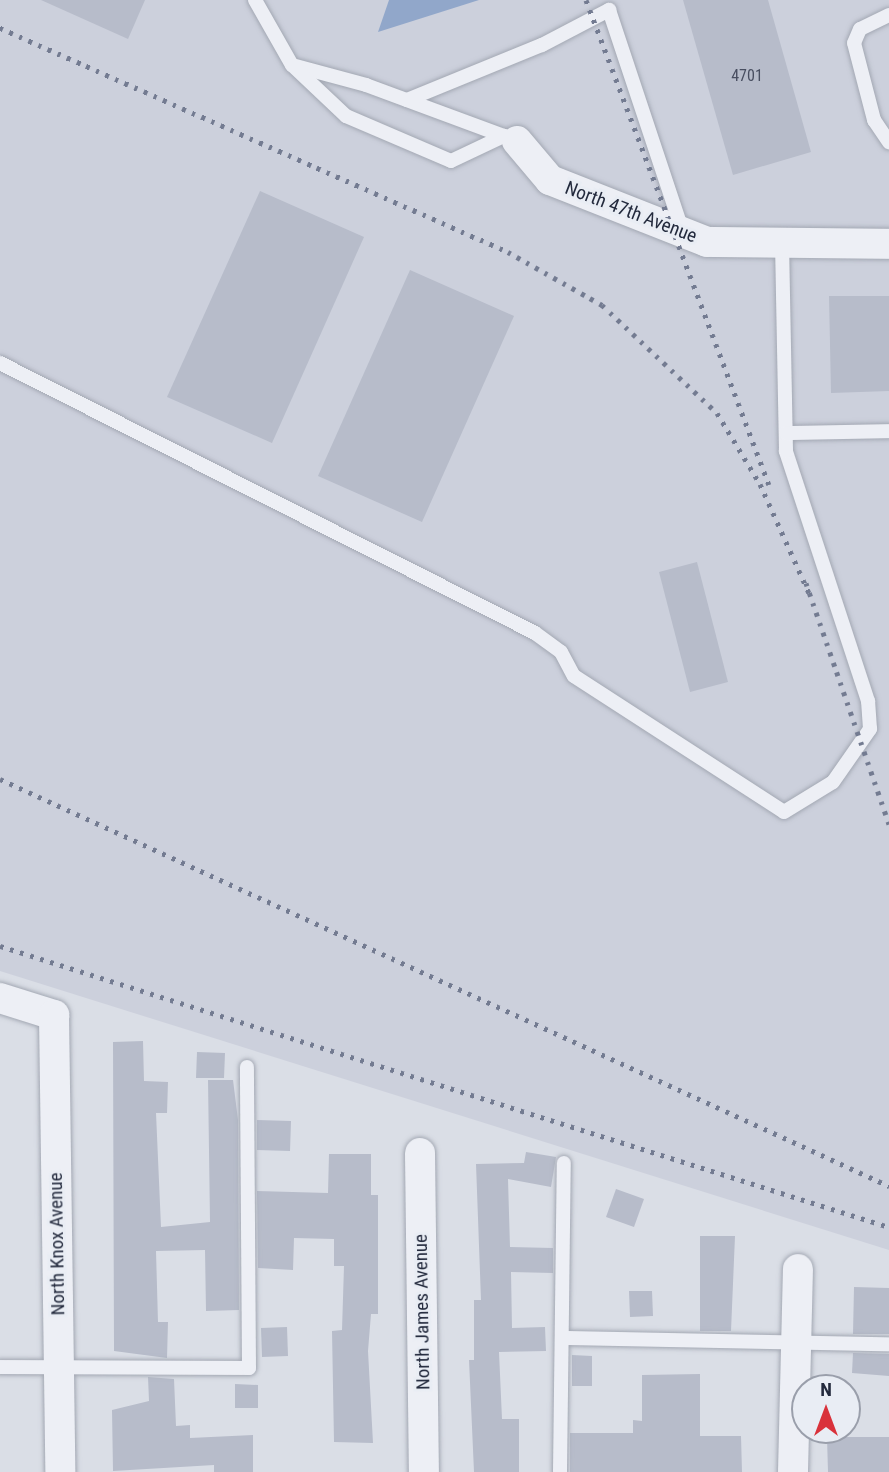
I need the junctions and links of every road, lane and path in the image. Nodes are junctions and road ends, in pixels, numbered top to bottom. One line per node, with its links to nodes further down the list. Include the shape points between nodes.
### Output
1 (255, 0): 4 (lane)
2 (609, 5): 5 (lane, via 542,46); 8 (lane)
3 (889, 15): 7 (lane, via 860,29 854,43 874,120)
4 (292, 65): 5 (lane); 6 (lane, via 346,116 451,162)
5 (407, 100): 6 (lane)
6 (511, 138): 8 (street, North 47th Avenue, via 550,180)
7 (889, 142)
8 (684, 233): 10 (street, North 47th Avenue, via 707,242)
9 (889, 244): 10 (street, North 47th Avenue)
10 (782, 245): 13 (lane)
11 (0, 363): 13 (lane, via 535,633 561,652 574,676 784,813 833,782 870,729 868,701 786,451)
12 (889, 431): 13 (lane)
13 (786, 433)
14 (0, 998): 23 (street, North Knox Avenue, via 54,1015)
15 (247, 1067): 23 (lane, via 249,1368)
16 (420, 1153): 25 (street, North James Avenue)
17 (564, 1163): 19 (lane)
18 (799, 1269): 20 (street)
19 (562, 1338): 20 (lane); 26 (lane)
20 (799, 1341): 21 (lane); 27 (street)
21 (889, 1344)
22 (0, 1367): 23 (lane)
23 (58, 1368): 24 (street, North Knox Avenue)
24 (60, 1472)
25 (424, 1472)
26 (560, 1472)
27 (793, 1472)

